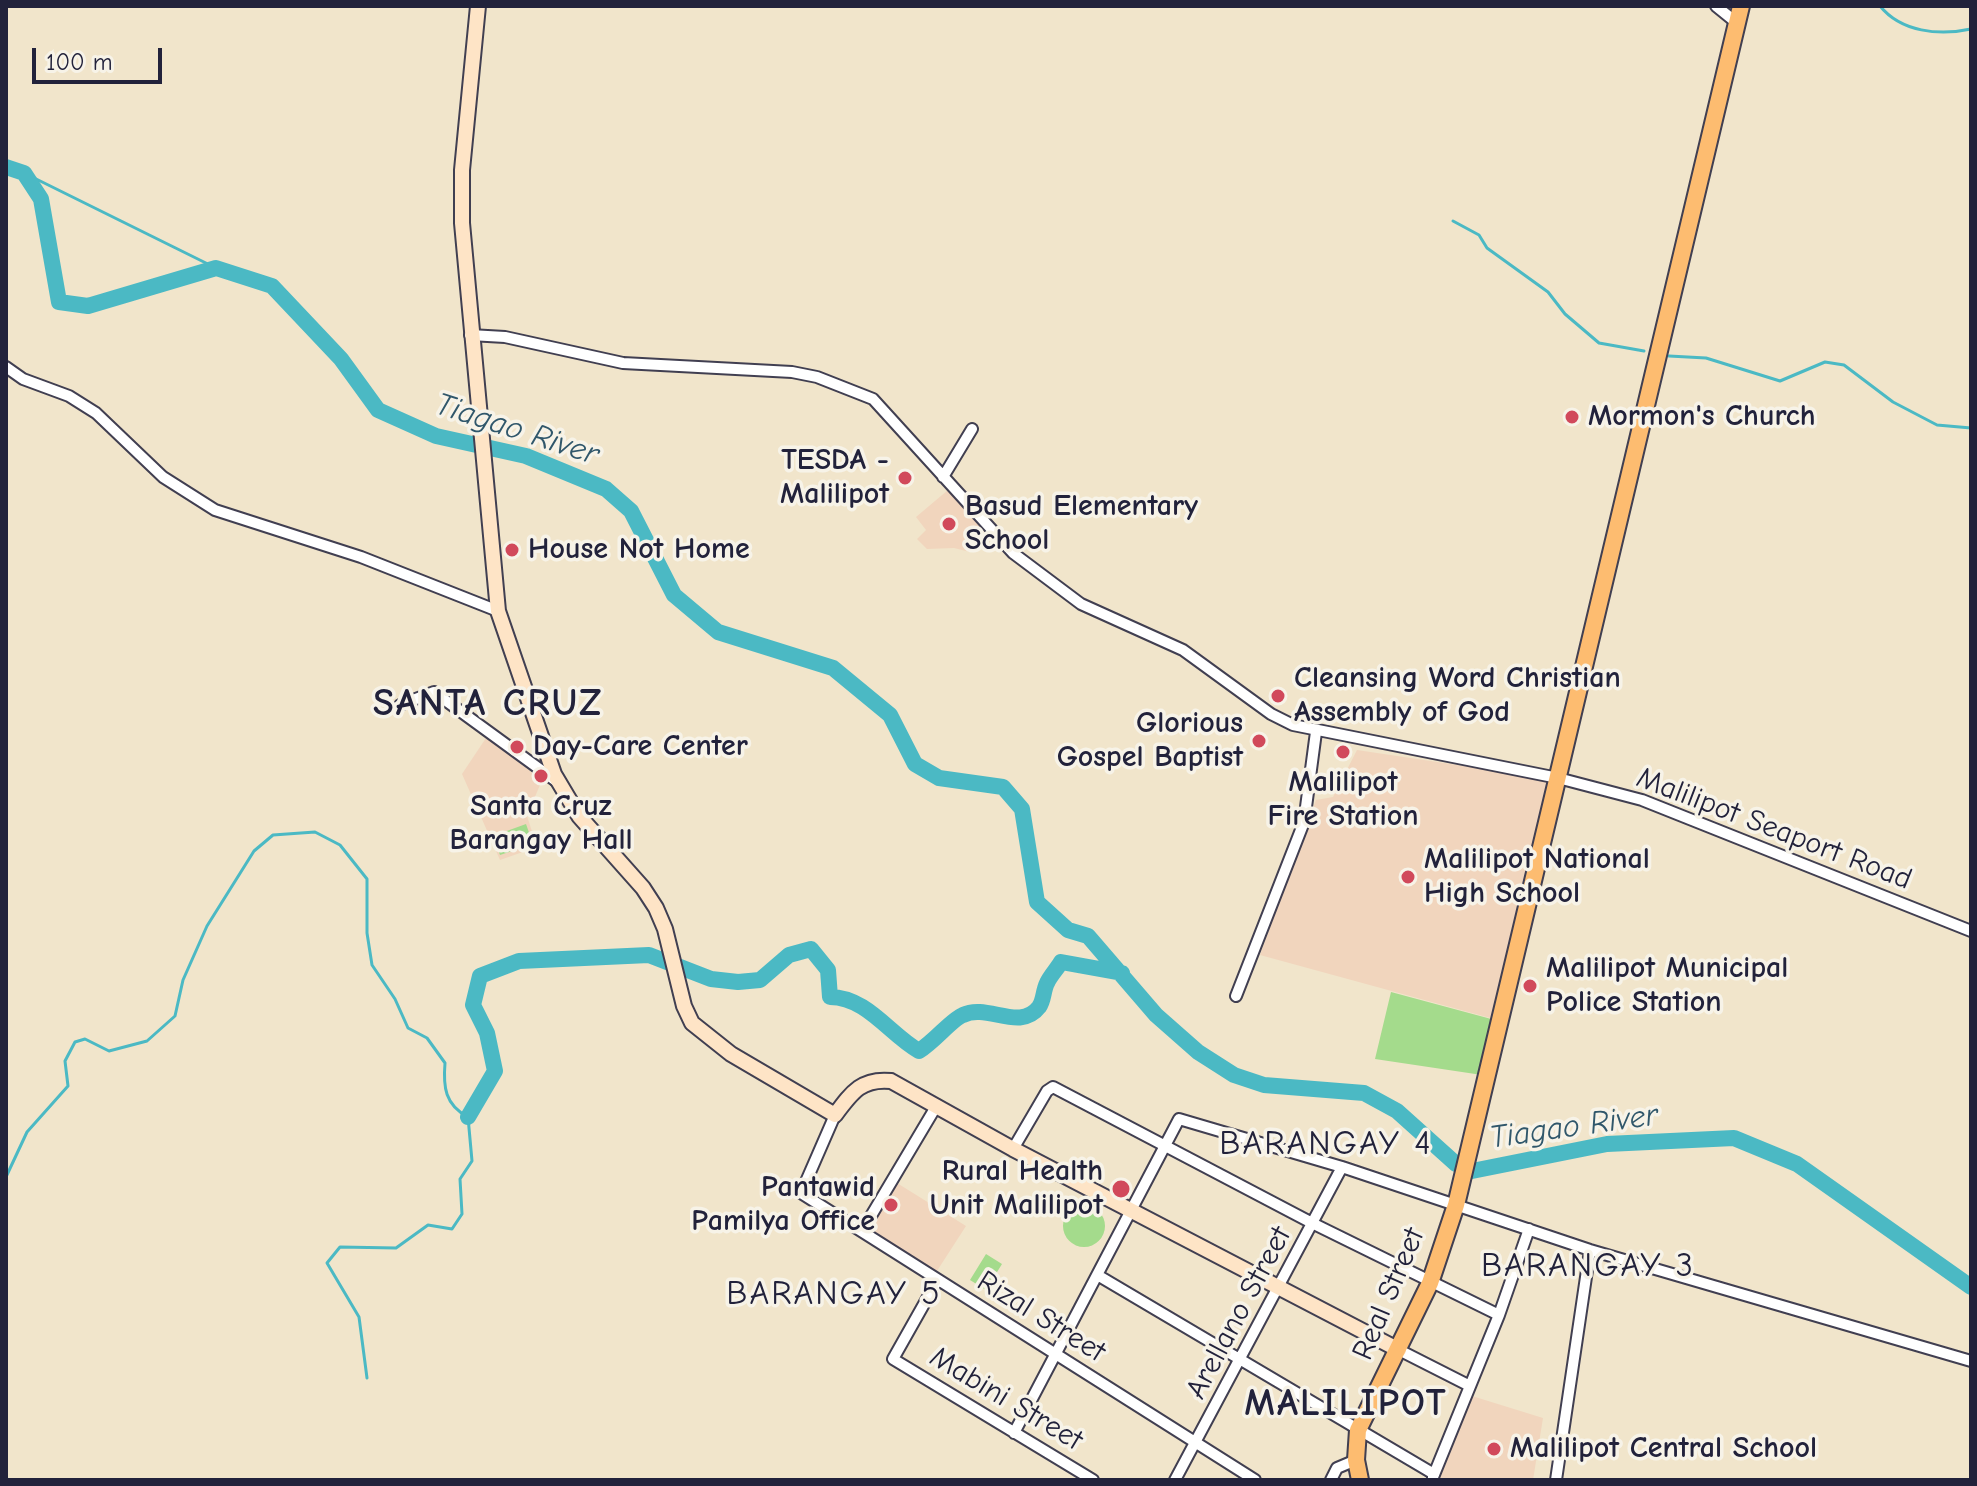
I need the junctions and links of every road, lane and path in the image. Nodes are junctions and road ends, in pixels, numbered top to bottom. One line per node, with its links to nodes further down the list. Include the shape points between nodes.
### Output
1 (478, 6): 4 (street, via 462,170)
2 (1716, 6): 3 (street)
3 (1739, 14): 11 (main road, Real Street)
4 (470, 335): 7 (street, Malilipot Seaport Road, via 505,337 623,363 766,368 817,377 884,407); 8 (street)
5 (6, 367): 8 (street, via 96,413 163,477 215,510 361,557)
6 (972, 429): 7 (street)
7 (943, 477): 10 (street, Malilipot Seaport Road, via 998,539 1081,604 1166,640 1271,714)
8 (498, 611): 12 (street)
9 (400, 705): 12 (street, via 434,692)
10 (1316, 732): 11 (street, Malilipot Seaport Road); 14 (street, via 1304,822)
11 (1558, 778): 13 (street, Malilipot Seaport Road, via 1642,800); 20 (main road, Real Street)
12 (558, 782): 16 (street, via 579,816 643,888 665,929 692,1023)
13 (1971, 931)
14 (1236, 996)
15 (937, 1105): 16 (street, via 891,1081 873,1079 861,1084); 18 (street); 24 (street)
16 (835, 1115): 24 (street, Rizal Street, via 801,1193)
17 (1166, 1147): 18 (street, via 1053,1087); 19 (street, via 1179,1119); 21 (street); 22 (street)
18 (1013, 1149): 21 (street)
19 (1342, 1167): 20 (street); 22 (street, Arellano Street)
20 (1456, 1205): 23 (street); 28 (main road, Real Street)
21 (1133, 1212): 26 (street); 29 (street)
22 (1314, 1224): 28 (street); 29 (street, Arellano Street)
23 (1529, 1229): 25 (street); 30 (street)
24 (862, 1231): 27 (street, Rizal Street)
25 (1590, 1250): 33 (street); 46 (street)
26 (1099, 1276): 32 (street); 34 (street)
27 (937, 1281): 32 (street, Rizal Street); 37 (street, Mabini Street, via 893,1359)
28 (1430, 1283): 30 (street); 31 (main road, Real Street)
29 (1279, 1289): 31 (street); 34 (street, Arellano Street)
30 (1499, 1315): 35 (street)
31 (1399, 1350): 35 (street); 36 (main road, Real Street)
32 (1057, 1355): 37 (street); 38 (street, Rizal Street)
33 (1971, 1361)
34 (1240, 1362): 36 (street); 38 (street, Arellano Street)
35 (1470, 1386): 40 (street)
36 (1358, 1430): 39 (main road, Real Street); 40 (street)
37 (1014, 1433): 41 (street, Mabini Street)
38 (1196, 1442): 42 (street, Arellano Street); 43 (street, Rizal Street)
39 (1356, 1460): 44 (street, via 1337,1468); 45 (main road, Real Street)
40 (1433, 1477)
41 (1093, 1480)
42 (1175, 1480)
43 (1255, 1480)
44 (1331, 1480)
45 (1360, 1480)
46 (1556, 1480)

